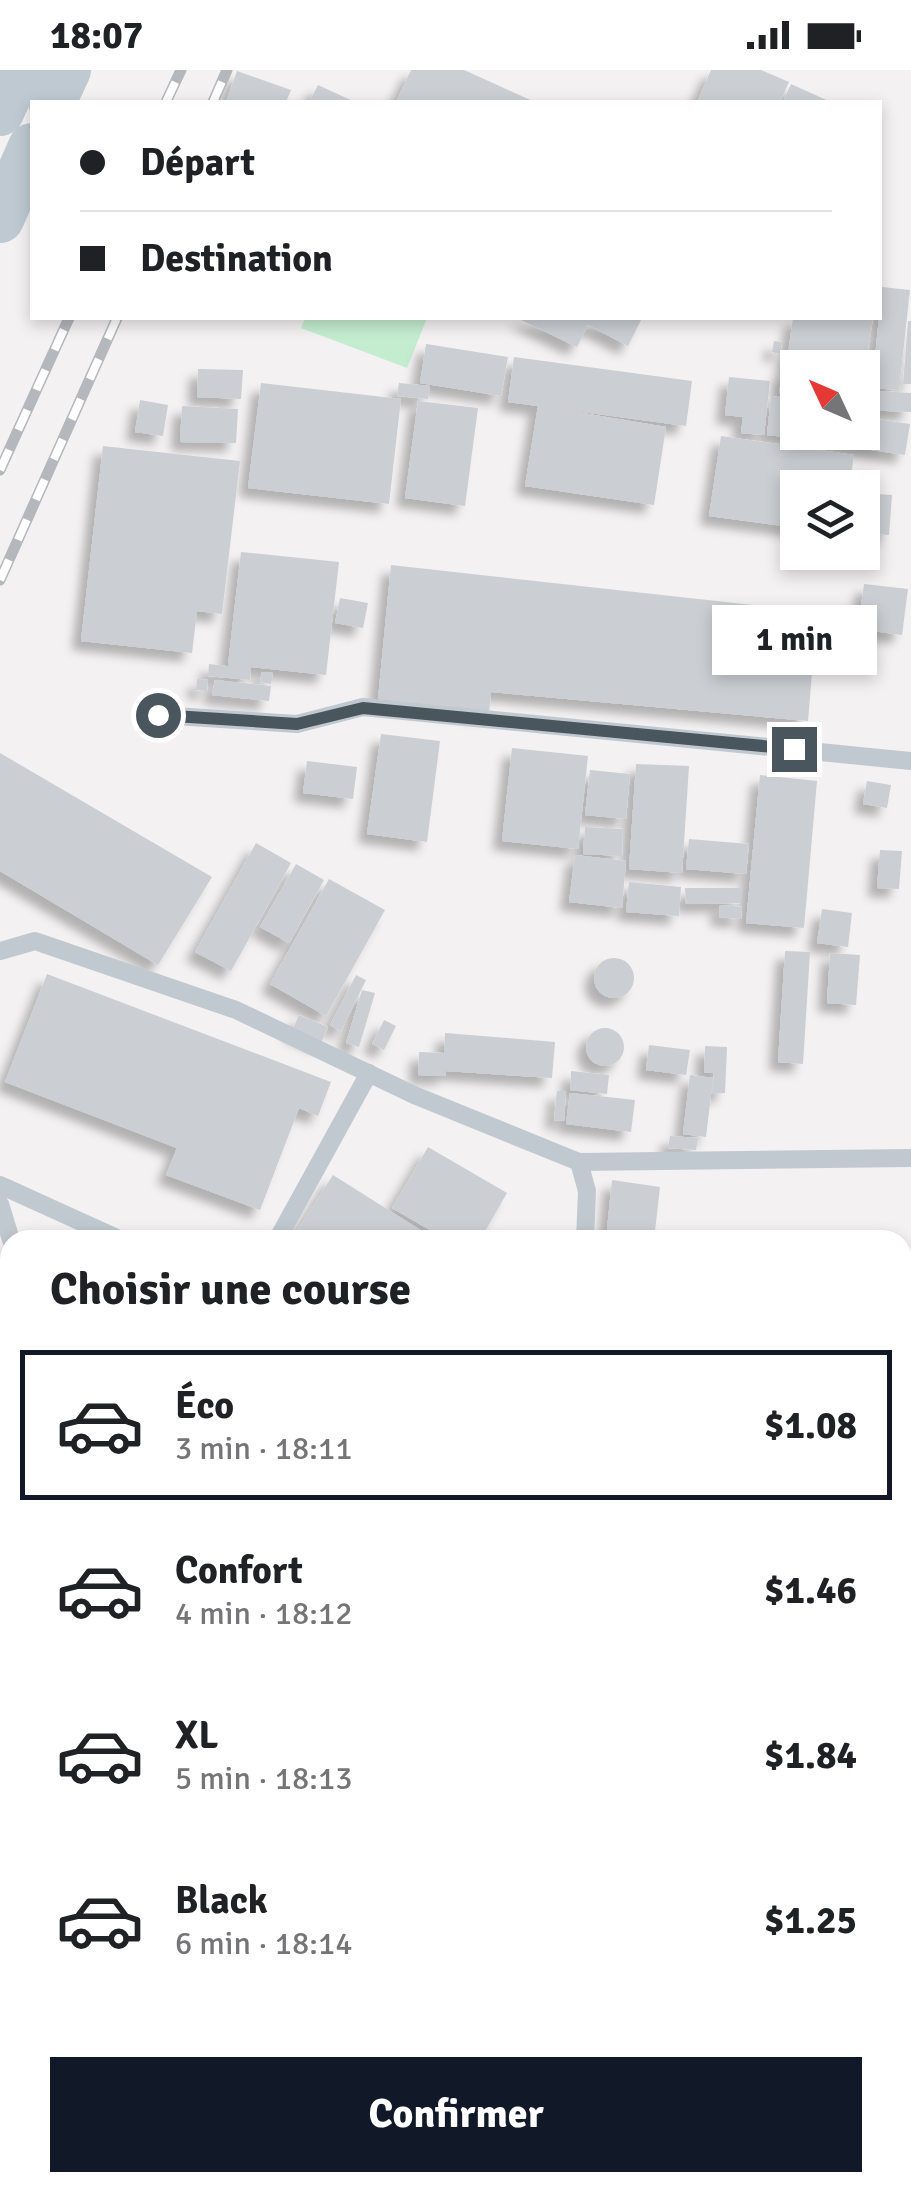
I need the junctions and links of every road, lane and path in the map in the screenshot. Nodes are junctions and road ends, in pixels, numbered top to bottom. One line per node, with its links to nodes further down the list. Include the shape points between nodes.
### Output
1 (19, 70): 4 (street)
2 (67, 70): 3 (street)
3 (53, 100)
4 (0, 112)
5 (30, 151): 6 (street)
6 (0, 219)
7 (158, 715): 8 (lane, via 297,724 363,708)
8 (911, 760)
9 (0, 951): 10 (lane, via 35,942 236,1010)
10 (369, 1074): 12 (lane); 17 (lane)
11 (911, 1158): 12 (lane)
12 (579, 1162): 18 (lane, via 587,1191)
13 (0, 1185): 16 (lane)
14 (0, 1204): 15 (lane)
15 (9, 1230)
16 (99, 1230)
17 (283, 1230)
18 (585, 1230)

